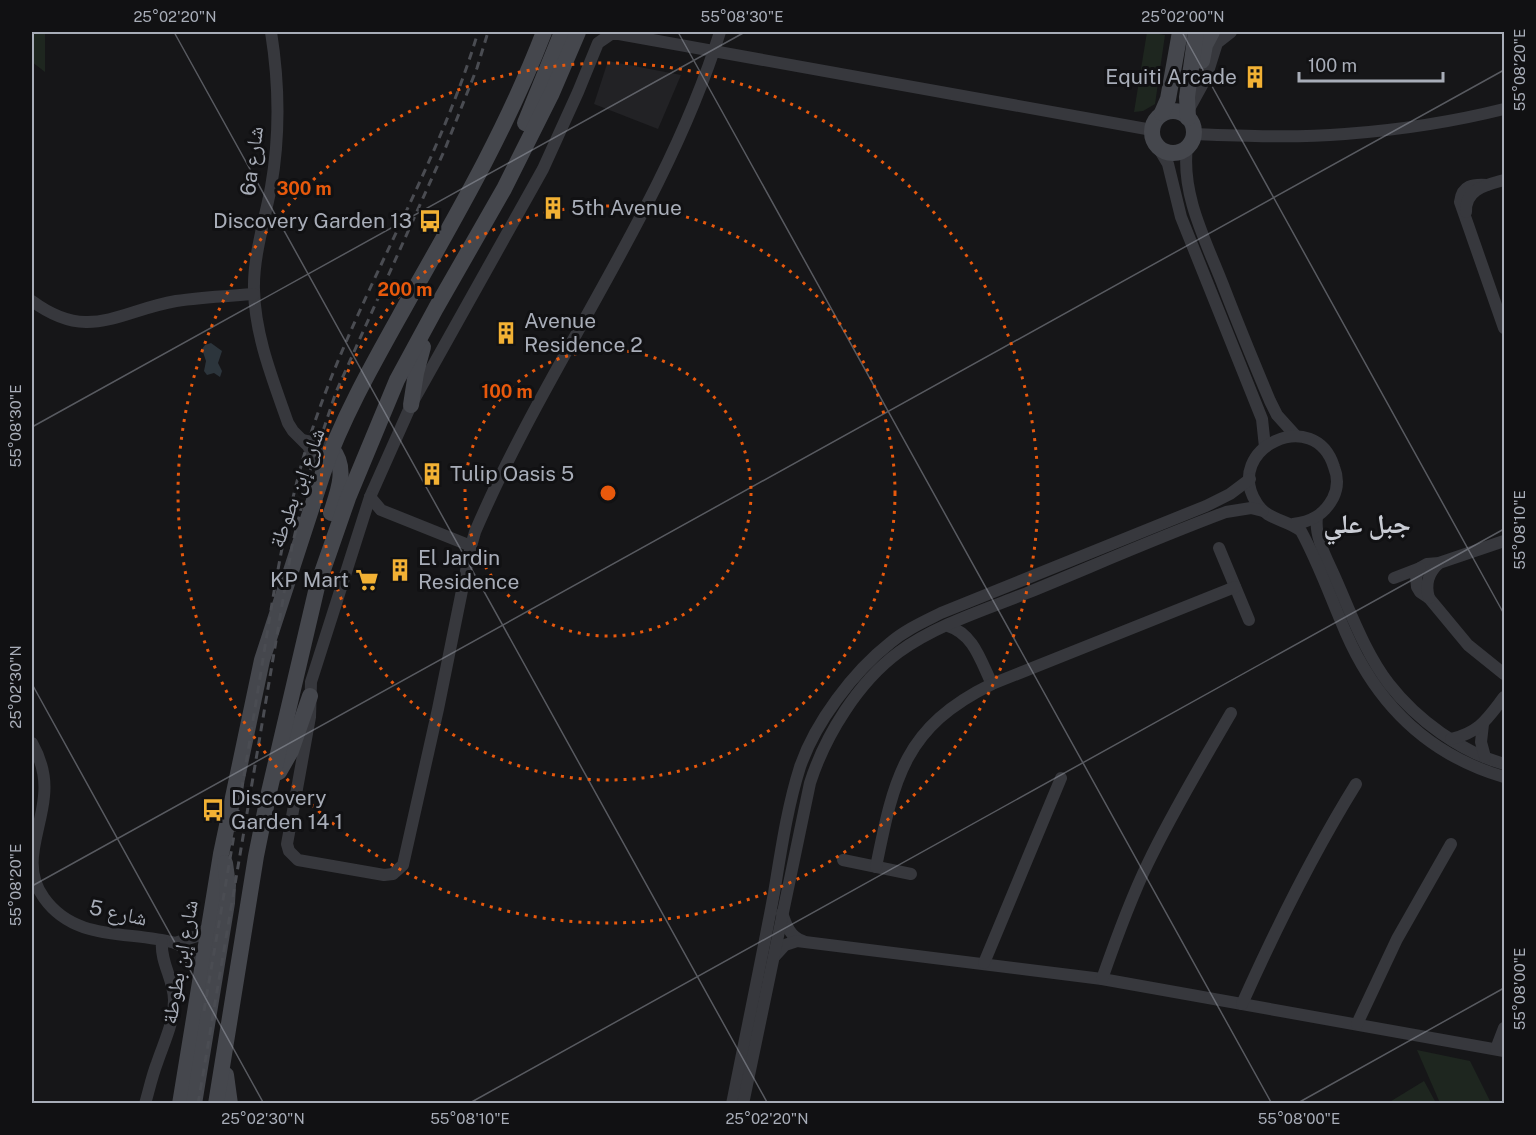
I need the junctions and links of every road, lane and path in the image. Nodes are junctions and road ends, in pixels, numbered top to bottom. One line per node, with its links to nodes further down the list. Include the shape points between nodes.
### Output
1 (271, 32): 19 (street, 6a شارع, via 276,137)
2 (544, 32): 27 (main road, شارع إبن بطوطة, via 483,168 393,329)
3 (562, 32): 18 (main road)
4 (578, 32): 18 (main road, via 551,95)
5 (587, 32): 18 (main road, via 510,192)
6 (720, 32): 11 (street)
7 (1196, 32): 14 (main road)
8 (1212, 32): 14 (main road, via 1205,45)
9 (1231, 32): 14 (street, via 1217,43)
10 (1178, 36): 13 (main road)
11 (714, 52): 15 (street); 23 (street, via 619,34 603,37 597,43 543,170); 36 (street, via 644,212 516,445)
12 (1504, 109): 14 (street, via 1414,127 1344,135)
13 (1162, 114): 14 (main road, via 1179,112); 15 (main road)
14 (1189, 122): 16 (main road, via 1176,153); 24 (street, via 1186,171 1201,230 1270,401)
15 (1152, 130): 16 (main road)
16 (1158, 147): 26 (street, via 1167,164 1181,217 1262,419)
17 (1504, 180): 22 (street, via 1475,191 1466,210)
18 (477, 237): 21 (main road)
19 (254, 294): 20 (street, via 178,301 99,322 68,319); 25 (street, 6a شارع, via 268,366 288,423)
20 (32, 301)
21 (436, 308): 23 (main road, via 416,373); 45 (main road, via 381,418)
22 (1504, 327)
23 (411, 405): 30 (street)
24 (1296, 436): 26 (street); 33 (street, via 1325,450 1337,475 1336,491 1329,506)
25 (303, 440): 27 (street); 28 (street, 6a شارع)
26 (1264, 447): 29 (street)
27 (332, 449): 28 (main road, شارع إبن بطوطة); 45 (main road, via 341,480 319,554)
28 (323, 473): 66 (main road, شارع إبن بطوطة, via 263,652)
29 (1250, 479): 32 (street); 89 (street, via 1206,506 926,620 889,643 858,674 819,726 800,769)
30 (369, 497): 31 (street); 34 (street)
31 (381, 510): 34 (street); 37 (street)
32 (1263, 512): 35 (street); 47 (street, via 1251,508 1226,512)
33 (1317, 517): 35 (street); 57 (street, via 1318,536 1329,563 1381,672 1397,693)
34 (362, 518): 53 (street)
35 (1293, 524): 61 (street, via 1309,546 1356,653 1379,692 1446,753)
36 (475, 532): 37 (street); 39 (street)
37 (451, 537): 39 (street)
38 (1504, 541): 41 (street)
39 (471, 546): 53 (street, via 405,859 389,875 298,860 289,851 287,838 310,717)
40 (1219, 548): 44 (street)
41 (1439, 563): 42 (street); 46 (street, via 1429,575)
42 (1420, 568): 43 (street); 46 (street, via 1417,587)
43 (1394, 578)
44 (1235, 586): 48 (street); 52 (street)
45 (317, 587): 64 (main road)
46 (1429, 598): 51 (street, via 1468,645)
47 (978, 612): 49 (street); 50 (street)
48 (1249, 620)
49 (948, 626): 50 (street); 70 (street, via 916,641 884,665 831,733 810,783)
50 (971, 641): 52 (street)
51 (1504, 674)
52 (992, 684): 68 (street, via 943,715 906,759 889,803)
53 (310, 696): 64 (main road, via 291,751)
54 (1504, 697): 56 (street)
55 (1231, 713): 78 (street, via 1147,865)
56 (1483, 724): 57 (street); 59 (street, via 1481,742)
57 (1451, 739): 59 (street)
58 (32, 743): 73 (street, شارع 5, via 45,784 32,858 35,881 44,898 58,913 83,927)
59 (1485, 757): 60 (street)
60 (1504, 764)
61 (1504, 777)
62 (1061, 778): 76 (street)
63 (1356, 784): 79 (street, via 1306,870)
64 (269, 792): 83 (main road)
65 (1451, 844): 80 (street, via 1397,939)
66 (221, 854): 71 (main road, شارع إبن بطوطة); 86 (main road, via 227,877 227,903)
67 (843, 860): 68 (street)
68 (876, 867): 69 (street)
69 (911, 874)
70 (782, 912): 72 (street, via 790,931); 75 (street)
71 (209, 927): 74 (street); 77 (main road, شارع إبن بطوطة)
72 (803, 941): 75 (street, via 785,945); 76 (street)
73 (162, 942): 74 (street, شارع 5); 84 (street, via 173,987 174,1010)
74 (175, 944): 77 (street, via 193,956)
75 (772, 959): 90 (street)
76 (984, 963): 78 (street)
77 (201, 968): 85 (main road, شارع إبن بطوطة)
78 (1102, 979): 79 (street)
79 (1242, 1004): 80 (street)
80 (1357, 1024): 82 (street)
81 (1504, 1028): 82 (street)
82 (1500, 1050)
83 (224, 1054): 87 (main road); 88 (main road)
84 (145, 1104)
85 (180, 1104)
86 (194, 1104)
87 (216, 1104)
88 (230, 1104)
89 (732, 1104)
90 (743, 1104)

